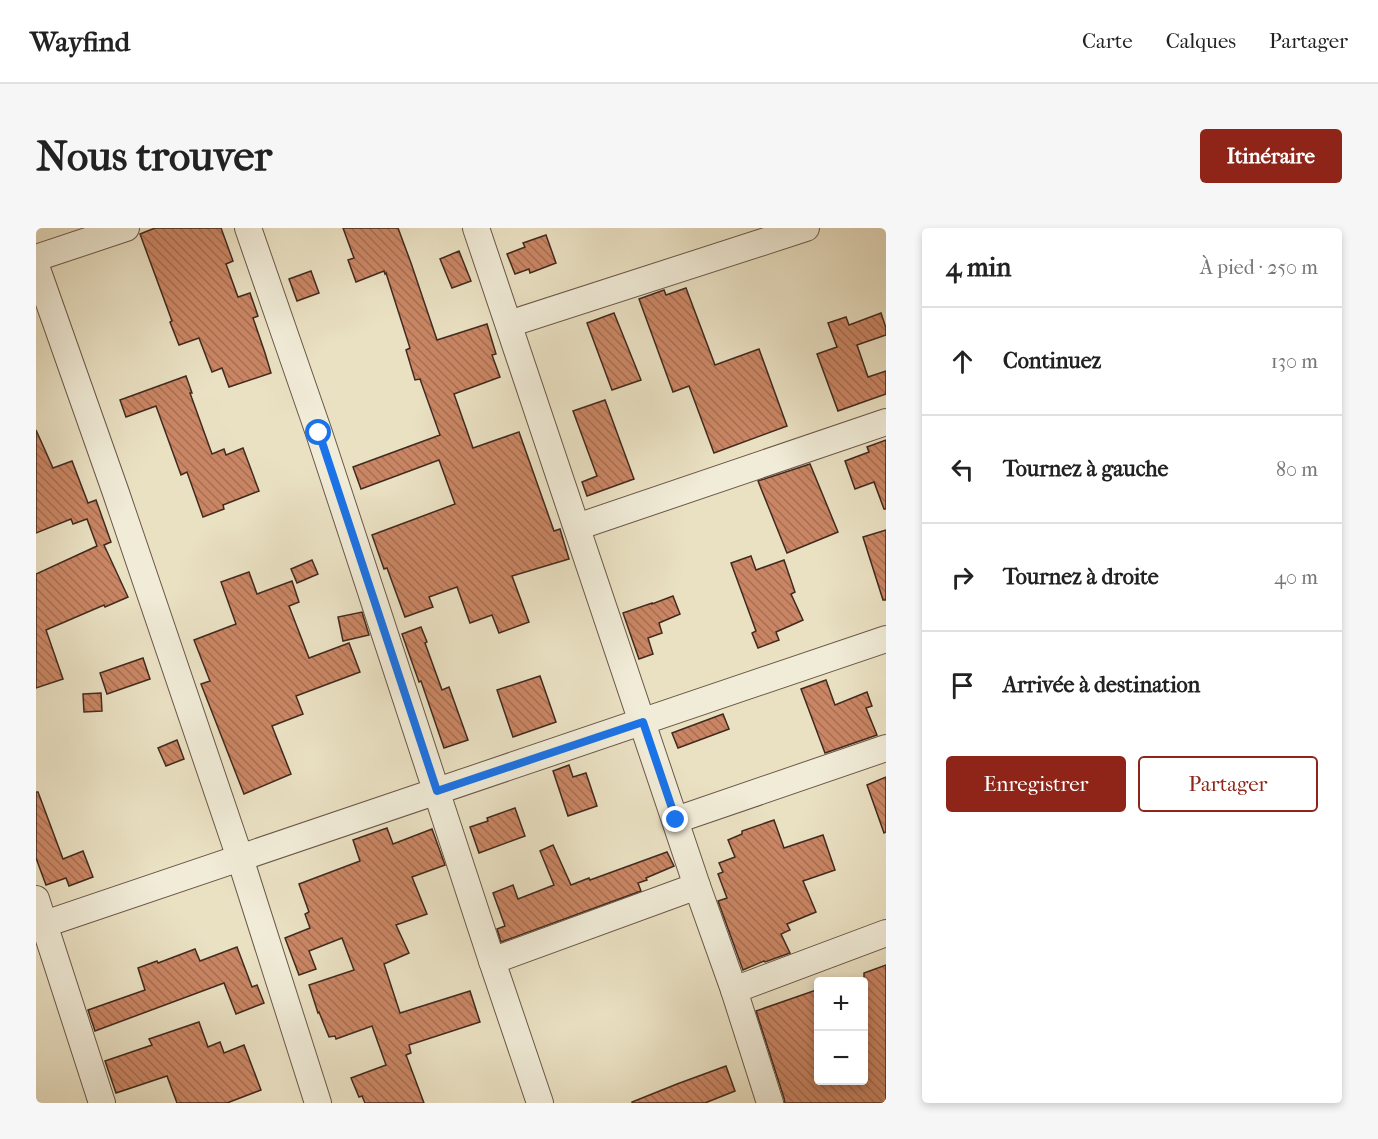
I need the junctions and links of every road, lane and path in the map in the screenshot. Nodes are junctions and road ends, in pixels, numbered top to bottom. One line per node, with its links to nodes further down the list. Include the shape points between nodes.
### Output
1 (126, 228): 5 (street)
2 (248, 228): 13 (street)
3 (476, 228): 7 (street)
4 (806, 228): 7 (street)
5 (36, 258)
6 (36, 267): 15 (street)
7 (509, 324): 9 (street)
8 (886, 422): 9 (street)
9 (577, 527): 11 (street)
10 (886, 639): 11 (street)
11 (643, 722): 13 (street); 14 (street)
12 (886, 748): 14 (street)
13 (437, 791): 15 (street); 20 (street)
14 (676, 820): 16 (street)
15 (240, 858): 18 (street); 23 (street)
16 (697, 886): 20 (street); 21 (street)
17 (36, 899): 18 (street)
18 (40, 926): 22 (street)
19 (886, 933): 21 (street)
20 (492, 961): 24 (street)
21 (734, 990): 25 (street)
22 (102, 1103)
23 (318, 1103)
24 (540, 1103)
25 (770, 1103)

